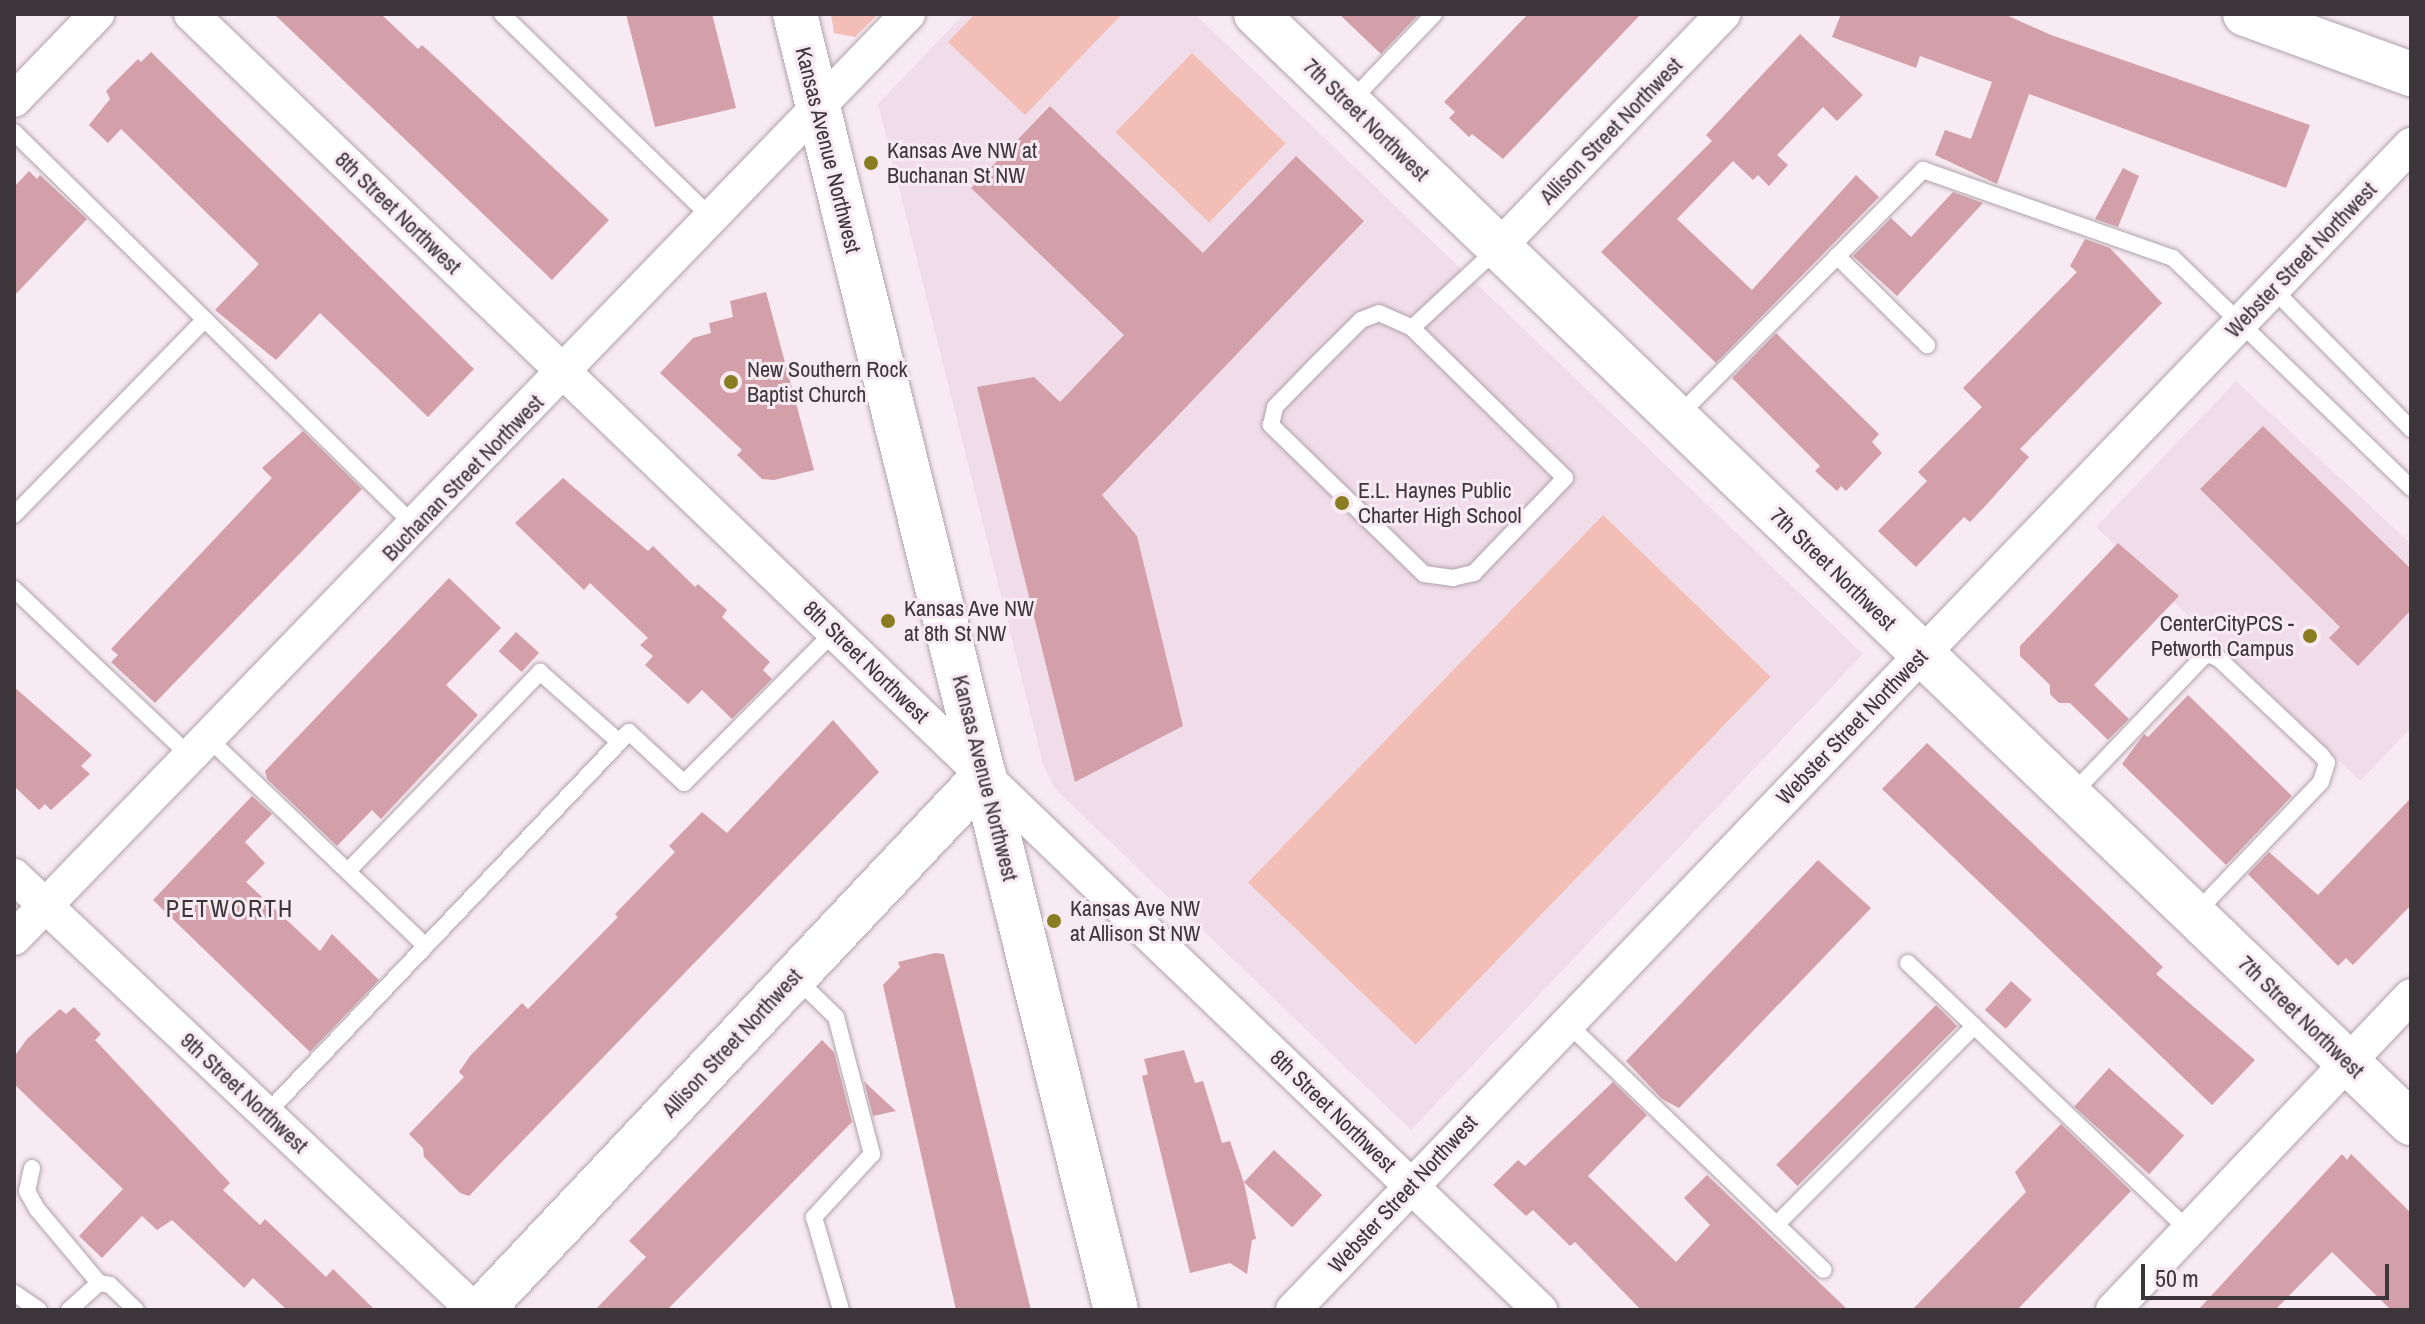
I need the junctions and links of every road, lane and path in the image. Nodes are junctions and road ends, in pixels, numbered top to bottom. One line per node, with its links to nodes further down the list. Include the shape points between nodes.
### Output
1 (97, 14): 11 (street)
2 (191, 14): 24 (street, 8th Street Northwest)
3 (502, 14): 16 (lane)
4 (795, 14): 13 (street, Kansas Avenue Northwest)
5 (908, 14): 13 (street, Buchanan Street Northwest)
6 (1256, 14): 12 (street, 7th Street Northwest)
7 (1434, 14): 12 (lane)
8 (1723, 14): 17 (street, Allison Street Northwest)
9 (2245, 14): 10 (street)
10 (2411, 74)
11 (14, 100)
12 (1349, 102): 17 (street, 7th Street Northwest)
13 (817, 111): 16 (street, Buchanan Street Northwest); 35 (street, Kansas Avenue Northwest)
14 (14, 132): 20 (lane)
15 (2411, 145): 19 (street, Webster Street Northwest)
16 (713, 219): 24 (street, Buchanan Street Northwest)
17 (1498, 248): 22 (lane); 25 (street, 7th Street Northwest)
18 (1837, 256): 21 (lane, via 1923,170 2173,258); 23 (lane); 25 (lane)
19 (2273, 289): 21 (street, Webster Street Northwest); 26 (lane)
20 (203, 321): 28 (lane); 29 (lane)
21 (2242, 321): 27 (lane, via 2259,345); 32 (street, Webster Street Northwest)
22 (1412, 328): 22 (lane, via 1565,478 1474,573 1453,578 1424,574 1271,425 1275,407 1361,320 1379,313)
23 (1927, 345)
24 (565, 373): 29 (street, Buchanan Street Northwest); 31 (street, 8th Street Northwest)
25 (1676, 418): 32 (street, 7th Street Northwest)
26 (2411, 429)
27 (2411, 488)
28 (14, 515)
29 (415, 526): 34 (street, Buchanan Street Northwest)
30 (14, 589): 34 (lane)
31 (834, 632): 33 (lane, via 684,783 629,732); 35 (street, 8th Street Northwest)
32 (1922, 654): 36 (street, 7th Street Northwest); 46 (street, Webster Street Northwest)
33 (619, 742): 37 (lane, via 540,672); 42 (lane)
34 (199, 747): 37 (lane); 39 (street, Buchanan Street Northwest)
35 (984, 776): 44 (street, Allison Street Northwest); 52 (street, 8th Street Northwest); 64 (street, Kansas Avenue Northwest)
36 (2070, 796): 40 (street, 7th Street Northwest); 40 (lane, via 2206,654 2218,658 2321,755 2327,763 2321,782)
37 (348, 871): 42 (lane)
38 (14, 876): 39 (street, 9th Street Northwest)
39 (44, 906): 41 (street, Buchanan Street Northwest); 49 (street, 9th Street Northwest)
40 (2194, 915): 48 (street, 7th Street Northwest)
41 (14, 938)
42 (426, 946): 49 (lane)
43 (1908, 963): 47 (lane)
44 (794, 977): 62 (street, Allison Street Northwest); 63 (lane, via 836,1017 872,1154 814,1217)
45 (2411, 996): 48 (street)
46 (1566, 1022): 52 (street, Webster Street Northwest); 53 (lane)
47 (1974, 1026): 53 (lane); 54 (lane)
48 (2348, 1063): 50 (street, 7th Street Northwest); 54 (street)
49 (266, 1114): 61 (street, 9th Street Northwest)
50 (2411, 1123)
51 (32, 1168): 56 (lane, via 27,1191 37,1209)
52 (1411, 1186): 65 (street, Webster Street Northwest); 66 (street, 8th Street Northwest)
53 (1777, 1224): 55 (lane)
54 (2189, 1231): 67 (street)
55 (1824, 1270)
56 (99, 1283): 59 (lane); 60 (lane, via 110,1285)
57 (14, 1293): 58 (lane)
58 (39, 1310)
59 (69, 1310)
60 (136, 1310)
61 (474, 1310)
62 (481, 1310)
63 (841, 1310)
64 (1116, 1310)
65 (1293, 1310)
66 (1540, 1310)
67 (2113, 1310)

